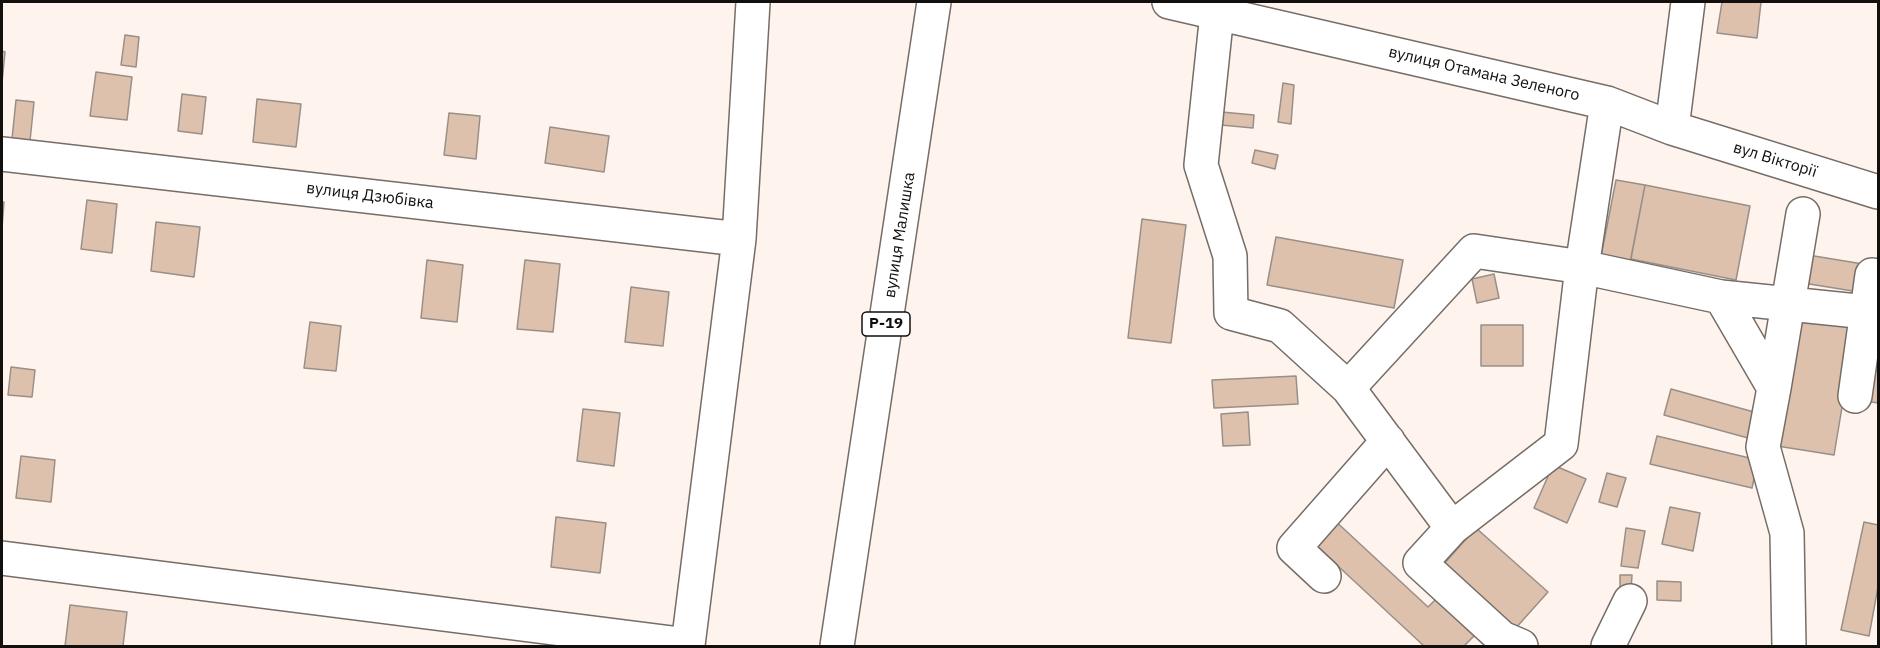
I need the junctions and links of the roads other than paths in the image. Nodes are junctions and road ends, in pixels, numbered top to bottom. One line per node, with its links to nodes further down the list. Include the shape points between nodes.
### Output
1 (753, 2): 11 (street)
2 (934, 2): 25 (street, вулиця Малишка / Р-19)
3 (1169, 2): 5 (street, вулиця Отамана Зеленого)
4 (1688, 2): 7 (street)
5 (1217, 13): 6 (street, вулиця Отамана Зеленого); 17 (street, via 1201,165 1230,256 1231,313 1280,326)
6 (1607, 103): 7 (street, вулиця Отамана Зеленого); 12 (street)
7 (1672, 128): 9 (street, вул Вікторії)
8 (2, 154): 11 (street, вулиця Дзюбівка)
9 (1878, 192)
10 (1803, 214): 15 (street)
11 (738, 239): 22 (street, via 688,645)
12 (1582, 267): 14 (street); 17 (street, via 1474,251); 21 (street, via 1561,444)
13 (1878, 276): 16 (street, via 1872,275)
14 (1721, 297): 15 (street); 18 (street)
15 (1787, 303): 16 (street); 18 (street)
16 (1867, 312): 19 (street)
17 (1348, 388): 20 (street)
18 (1774, 388): 28 (street, via 1763,447 1787,532)
19 (1855, 396)
20 (1388, 441): 21 (street); 23 (street, via 1293,548)
21 (1452, 528): 26 (street, via 1419,563 1502,638)
22 (2, 558)
23 (1324, 576)
24 (1630, 601): 27 (street)
25 (837, 646)
26 (1521, 646)
27 (1608, 646)
28 (1789, 646)

